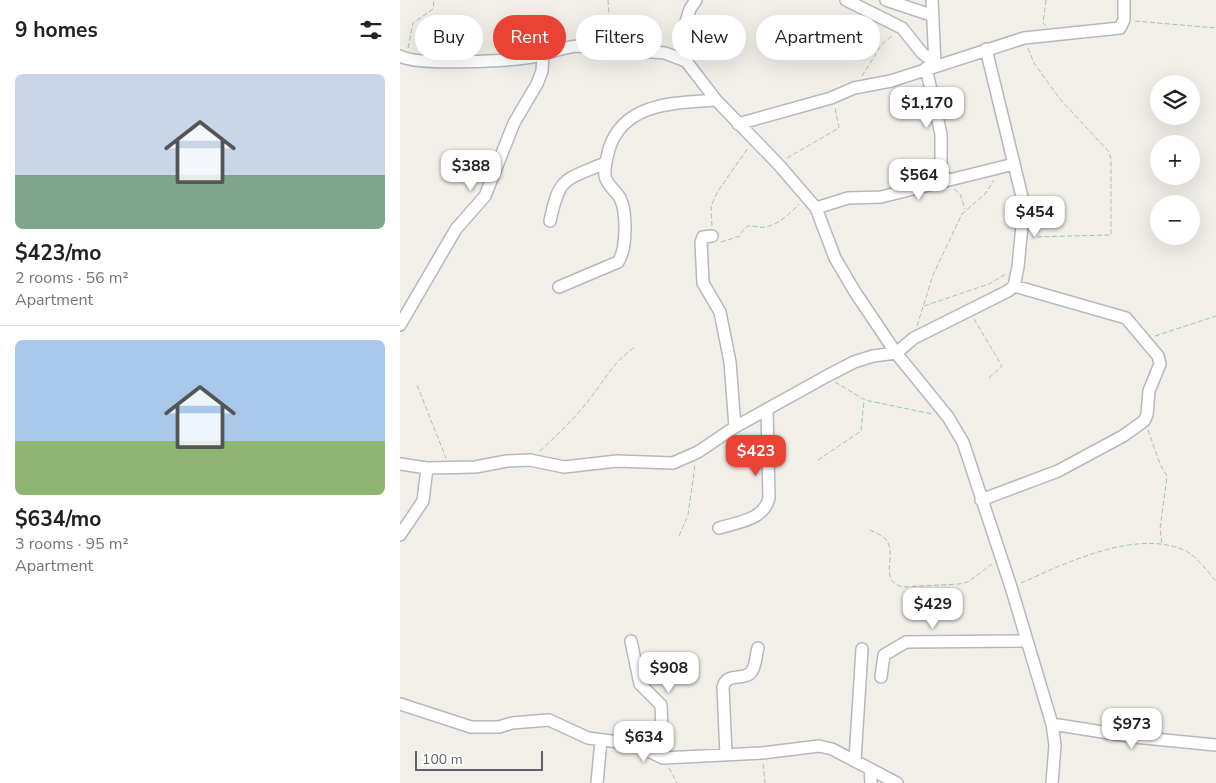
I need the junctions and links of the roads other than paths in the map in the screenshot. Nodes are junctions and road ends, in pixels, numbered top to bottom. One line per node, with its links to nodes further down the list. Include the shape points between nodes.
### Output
1 (696, 0): 12 (street, via 690,9 682,38)
2 (846, 0): 13 (street, via 902,28)
3 (886, 0): 6 (street)
4 (932, 0): 6 (street)
5 (1124, 0): 8 (street, via 1124,20 1120,28 1052,33)
6 (932, 15): 13 (street)
7 (566, 47): 12 (street, via 665,53)
8 (986, 49): 13 (street); 17 (street)
9 (402, 60): 10 (street)
10 (499, 60)
11 (543, 60): 24 (street, via 537,84 514,123 485,196 456,229)
12 (686, 61): 14 (street)
13 (932, 66): 15 (street, via 892,81 854,88); 18 (street, via 941,134 941,170)
14 (716, 100): 15 (street); 16 (street, via 665,103 643,110 626,121 613,138)
15 (738, 124): 19 (street)
16 (605, 163): 20 (street, via 560,185); 23 (street, via 605,178 622,206 623,255 618,262)
17 (1014, 164): 18 (street); 22 (street, via 1024,205)
18 (945, 180): 19 (street, via 881,197 848,198)
19 (816, 208): 25 (street, via 835,258)
20 (550, 222)
21 (712, 236): 27 (street, via 703,237 701,242 703,284 722,320 730,362)
22 (1014, 286): 25 (street, via 914,338); 30 (street, via 1126,318 1158,356 1160,364 1149,391 1144,421 1058,471)
23 (559, 287)
24 (400, 325)
25 (896, 353): 26 (street, via 854,362); 30 (street, via 948,417 963,442)
26 (767, 410): 27 (street); 31 (street, via 767,507 747,520)
27 (735, 428): 29 (street, via 698,452 673,462 617,461 564,467 530,460)
28 (400, 464): 29 (street)
29 (427, 468): 32 (street, via 423,501)
30 (981, 500): 34 (street)
31 (719, 528)
32 (400, 536)
33 (631, 641): 43 (street, via 640,684 661,705)
34 (1027, 641): 37 (street, via 906,642 884,655); 39 (street)
35 (758, 648): 42 (street, via 752,671 729,678 723,687)
36 (862, 649): 44 (street)
37 (881, 677)
38 (400, 704): 40 (street, via 471,727 549,720 588,738)
39 (1052, 724): 41 (street, via 1134,737); 49 (street)
40 (601, 740): 43 (street, via 634,744); 46 (street)
41 (1216, 744)
42 (726, 755): 43 (street); 44 (street, via 819,746)
43 (663, 758)
44 (855, 760): 45 (street)
45 (870, 769): 47 (street); 48 (street)
46 (598, 783)
47 (871, 783)
48 (897, 783)
49 (1052, 783)

